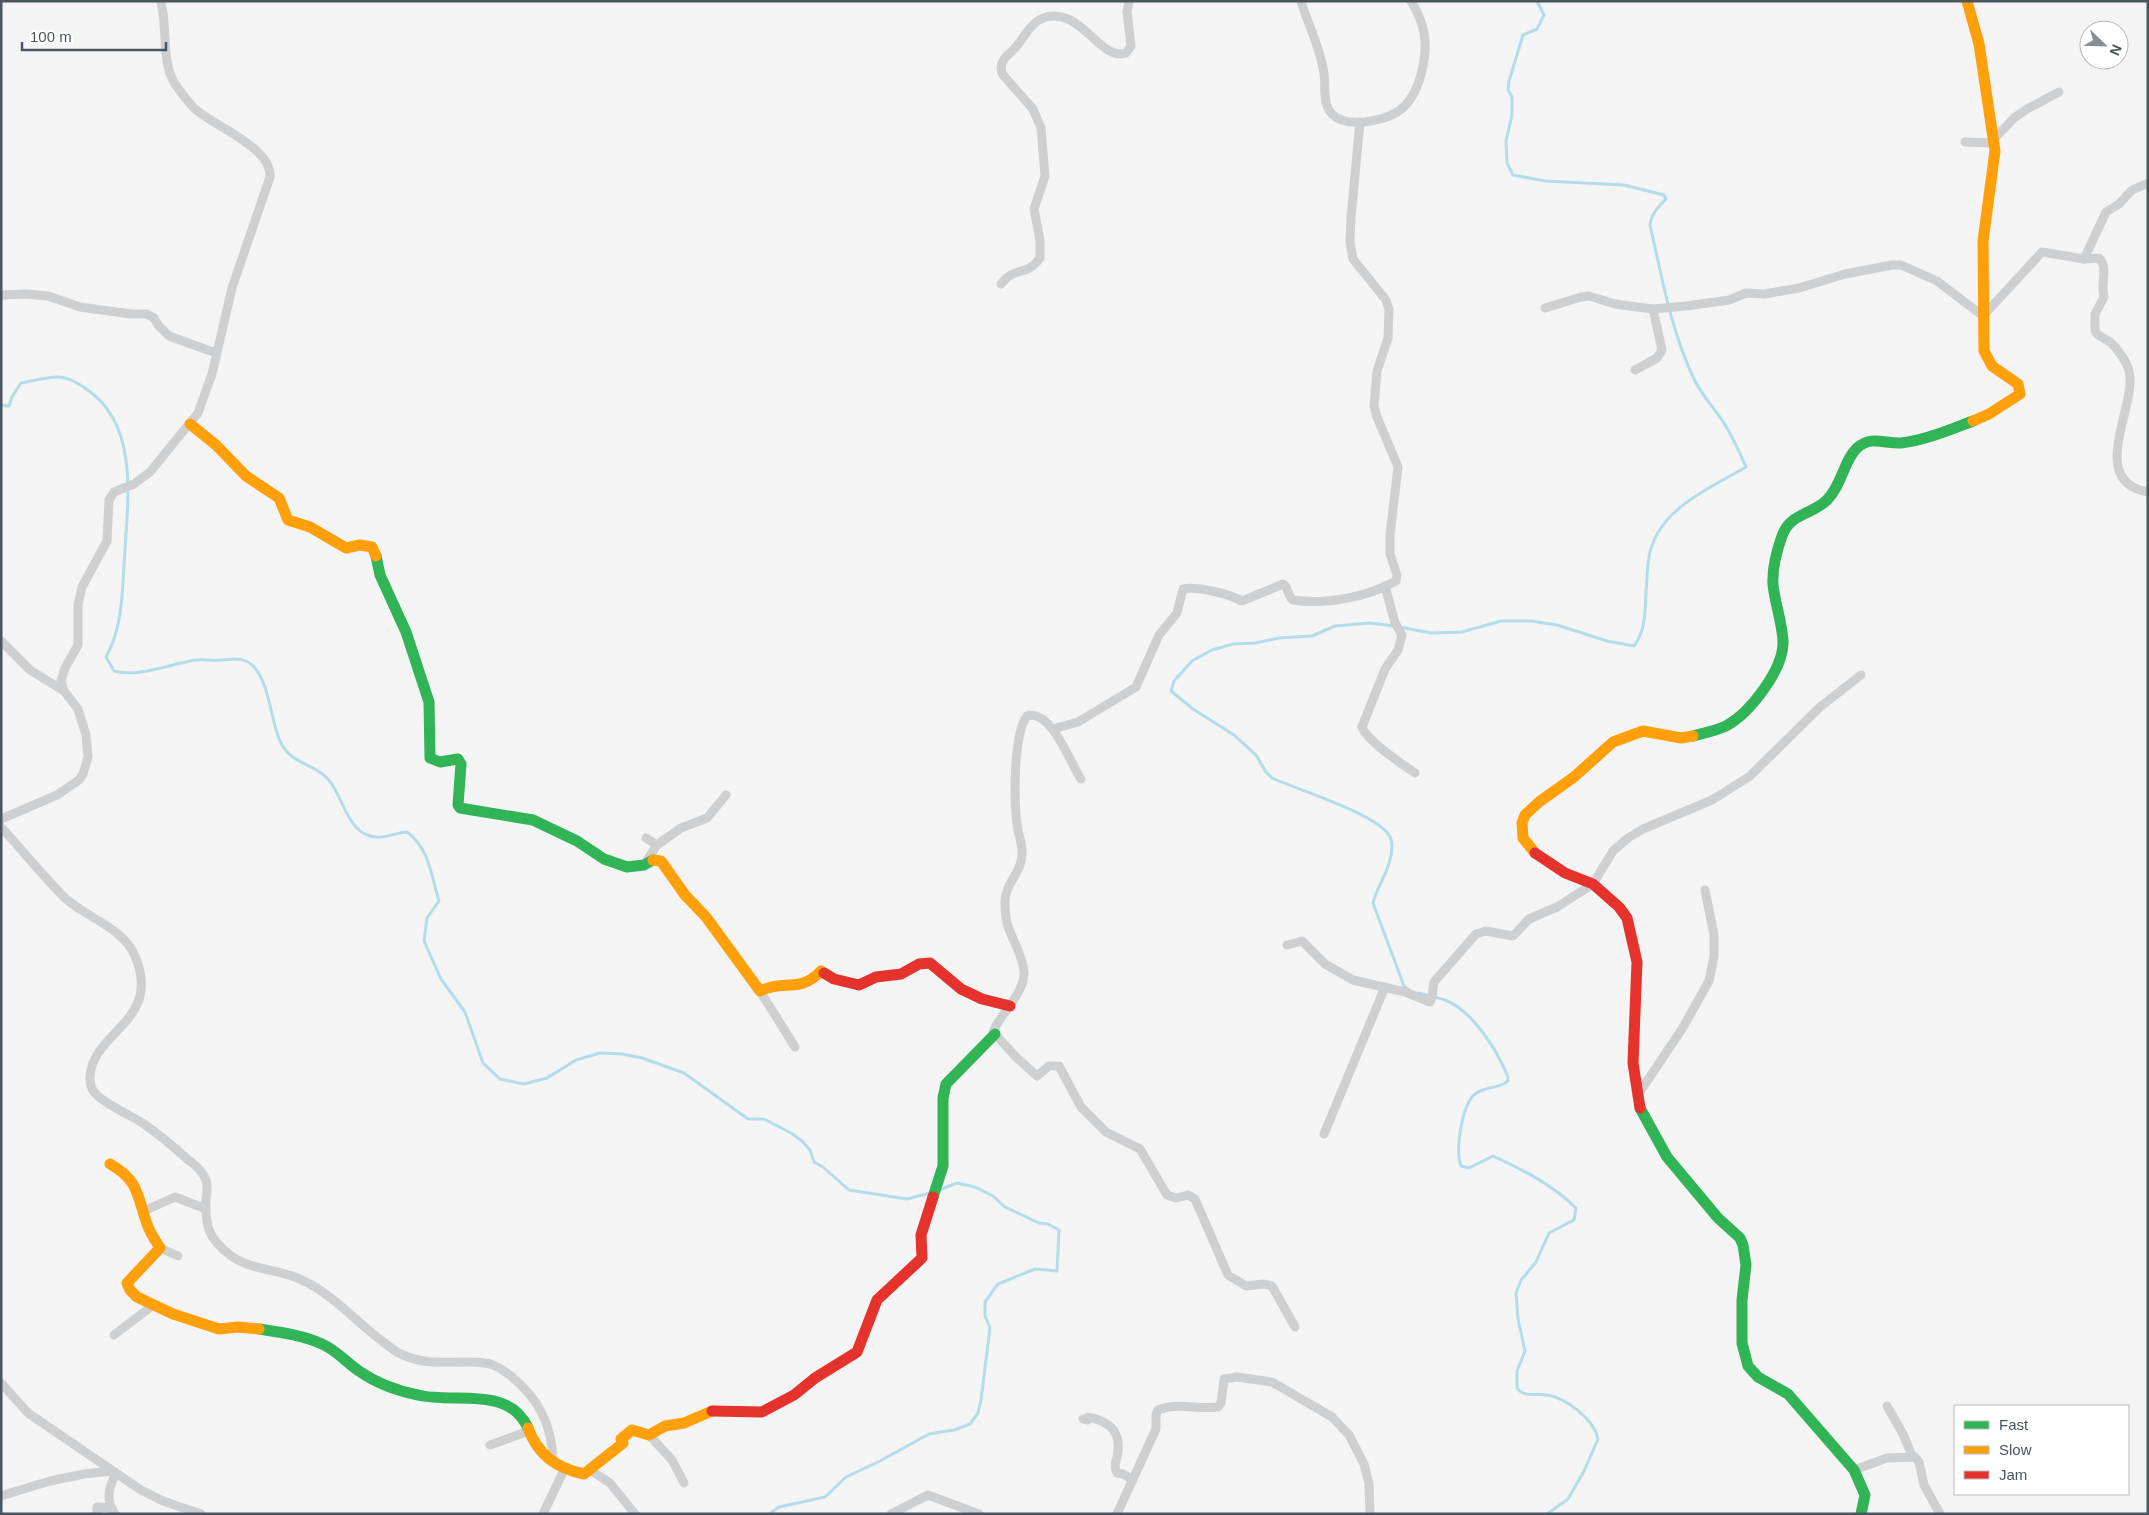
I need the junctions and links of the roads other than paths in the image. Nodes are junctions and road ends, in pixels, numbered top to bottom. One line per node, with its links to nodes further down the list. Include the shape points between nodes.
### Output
1 (162, 1): 17 (street, via 164,42 174,83 194,108 261,155 270,172 232,288)
2 (1129, 1): 12 (street, via 1131,46 1126,52 1116,53 1082,26 1061,16 1044,18 1031,26 1001,64 1003,75 1033,109 1041,128 1045,166 1044,183 1034,209 1040,258 1030,269 1010,274)
3 (1301, 1): 7 (street, via 1321,55 1328,108 1341,120)
4 (1411, 1): 7 (street, via 1421,24 1425,49 1418,82 1401,110 1381,119)
5 (1967, 1): 8 (street, via 1979,44)
6 (2059, 92): 8 (street, via 2027,108)
7 (1360, 122): 21 (street, via 1350,242 1353,259 1386,300 1389,310 1388,338 1377,371 1374,406 1398,466 1390,535 1390,554 1397,578)
8 (1994, 141): 9 (street); 16 (street, via 1983,241)
9 (1965, 142)
10 (2148, 183): 11 (street, via 2132,190 2106,212)
11 (2084, 259): 16 (street, via 2039,253); 20 (street, via 2101,259 2105,270 2104,297 2095,314 2095,331 2116,349 2129,368 2131,378 2132,387 2120,427 2118,467 2128,482)
12 (1001, 284)
13 (1, 295): 17 (street, via 48,296 80,307 148,314 169,336)
14 (1544, 308): 15 (street, via 1589,296 1615,304)
15 (1653, 309): 16 (street, via 1729,300 1746,293 1764,294 1799,288 1892,264 1937,281); 18 (street, via 1662,350 1657,358)
16 (1983, 316): 34 (street, via 1984,351 1989,363 2018,384 2020,394 1999,409 1935,436 1899,443 1866,442 1853,453 1840,484 1828,500 1791,520 1782,534 1774,570 1782,654 1759,695 1727,725 1689,737 1672,738 1643,731 1613,742 1529,811 1522,823 1527,846 1565,873)
17 (216, 353): 19 (street, via 204,397)
18 (1635, 370)
19 (190, 424): 24 (street, via 150,472 110,497 107,540 82,587 78,605 78,644 63,672); 33 (street, via 246,476 279,498 288,520 310,527 346,548 360,545 375,550 380,574 406,632 429,702 430,758 443,763 458,759 461,764 460,808 533,820 613,863 627,867)
20 (2148, 492)
21 (1385, 586): 25 (street, via 1354,598 1324,601 1293,600 1286,586 1281,584 1242,601 1230,594 1183,589 1174,618 1160,635 1136,687 1078,722); 26 (street, via 1394,624 1402,636 1362,727 1368,737)
22 (1, 641): 24 (street, via 30,670)
23 (1861, 675): 34 (street, via 1820,707 1750,776 1712,800 1628,838 1613,851)
24 (64, 691): 29 (street, via 78,709 86,735 88,757 83,774 58,795)
25 (1053, 729): 27 (street); 39 (street, via 1042,718 1029,715 1019,743 1015,791 1022,863 1008,885 1004,902 1008,928 1024,973)
26 (1415, 773)
27 (1081, 779)
28 (726, 796): 32 (street, via 707,818 681,828)
29 (1, 819)
30 (1, 827): 45 (street, via 66,898 130,946 141,976 140,997 134,1011 97,1056 90,1073 91,1087 97,1096 144,1124 199,1170 207,1182)
31 (646, 838): 32 (street)
32 (657, 845): 33 (street)
33 (644, 865): 38 (street, via 656,859 664,864 675,883 701,910)
34 (1593, 884): 37 (street, via 1525,922 1513,936 1486,931 1476,934 1434,982 1430,1002); 42 (street, via 1620,907 1632,934 1637,962 1633,1039)
35 (1705, 890): 42 (street, via 1714,935 1709,981 1682,1029)
36 (1287, 945): 37 (street, via 1304,942 1325,964 1338,972 1353,980)
37 (1385, 987): 43 (street)
38 (760, 991): 39 (street, via 778,986 802,986 815,979 821,971 834,979 859,985 876,977 901,974 919,964 930,963 962,989 982,999); 41 (street)
39 (1010, 1006): 40 (street, via 994,1028)
40 (995, 1034): 50 (street, via 1038,1076 1049,1066 1059,1066 1081,1107 1106,1132 1140,1149 1167,1195 1176,1198 1188,1195 1195,1199 1228,1275 1246,1286 1272,1286); 56 (street, via 946,1084 943,1098 944,1157 920,1239 922,1258 877,1300 858,1352 815,1378 794,1396 765,1411 718,1410 684,1423 665,1426)
41 (794, 1047)
42 (1637, 1096): 62 (street, via 1638,1105 1666,1157 1743,1244 1746,1265 1742,1343 1748,1366 1758,1377 1788,1394)
43 (1324, 1134)
44 (110, 1164): 46 (street, via 130,1176)
45 (206, 1209): 46 (street, via 178,1196); 59 (street, via 207,1226 228,1253 247,1264 295,1277 312,1286 400,1354 424,1363 480,1362 504,1370 530,1392 538,1404 550,1434)
46 (144, 1211): 47 (street)
47 (160, 1248): 48 (street); 49 (street, via 127,1283 129,1289)
48 (178, 1256)
49 (152, 1306): 51 (street); 55 (street, via 220,1330 239,1326 315,1341 341,1355 366,1375 402,1390 426,1397 479,1398 503,1405 519,1414)
50 (1295, 1327)
51 (114, 1335)
52 (1, 1383): 63 (street, via 28,1413)
53 (1887, 1406): 58 (street)
54 (1083, 1418): 64 (street, via 1105,1422 1115,1432 1119,1443 1114,1468 1117,1473)
55 (529, 1431): 57 (street); 59 (street, via 537,1448)
56 (648, 1435): 61 (street, via 632,1430 621,1439 623,1443); 65 (street, via 672,1460)
57 (490, 1445)
58 (1912, 1456): 62 (street, via 1887,1458); 77 (street, via 1919,1461 1924,1486)
59 (553, 1461): 60 (street)
60 (564, 1470): 61 (street, via 584,1474); 70 (street)
61 (590, 1470): 71 (street, via 610,1483)
62 (1854, 1470): 76 (street, via 1865,1495)
63 (114, 1472): 66 (street, via 50,1481); 67 (street, via 109,1488); 69 (street, via 163,1501)
64 (1133, 1480): 74 (street); 75 (street, via 1156,1429 1158,1410 1171,1406 1217,1407 1221,1403 1224,1379 1260,1380 1272,1382 1332,1417 1348,1435 1364,1464 1369,1484)
65 (684, 1483)
66 (1, 1496)
67 (113, 1511): 68 (street, via 97,1508)
68 (97, 1514)
69 (201, 1514)
70 (543, 1514)
71 (635, 1514)
72 (891, 1514): 73 (street, via 928,1495)
73 (979, 1514)
74 (1117, 1514)
75 (1370, 1514)
76 (1861, 1514)
77 (1940, 1514)

